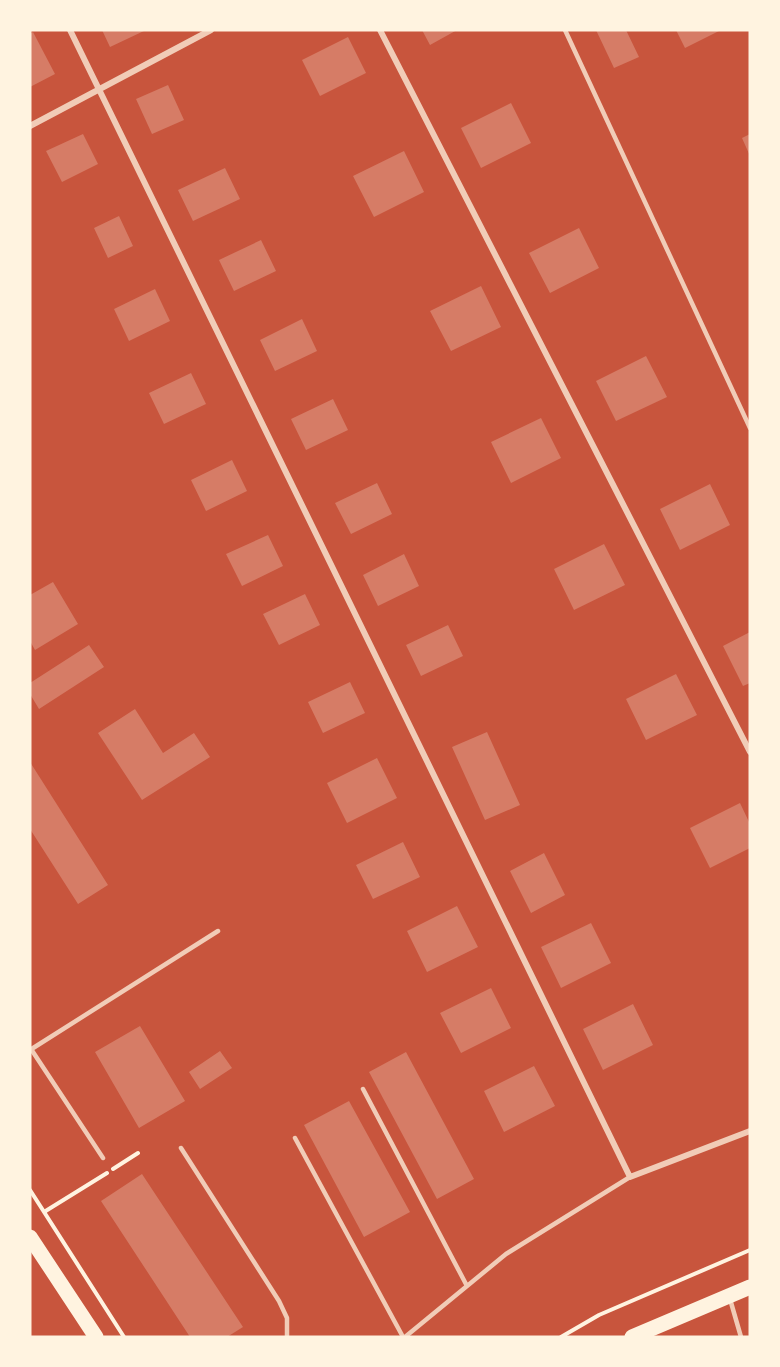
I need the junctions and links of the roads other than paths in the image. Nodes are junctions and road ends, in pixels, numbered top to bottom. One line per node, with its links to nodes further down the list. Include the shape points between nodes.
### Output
1 (70, 30): 5 (street)
2 (211, 30): 5 (street)
3 (380, 30): 8 (street)
4 (565, 30): 7 (lane)
5 (100, 88): 6 (street); 16 (street)
6 (30, 126)
7 (750, 428)
8 (750, 752)
9 (218, 931): 10 (lane)
10 (31, 1049): 15 (lane)
11 (363, 1089): 18 (lane)
12 (750, 1131): 16 (street)
13 (295, 1138): 23 (lane)
14 (181, 1148): 22 (lane, via 279,1301 287,1318)
15 (103, 1158)
16 (630, 1177): 18 (lane, via 506,1254)
17 (30, 1237): 21 (main road)
18 (467, 1286): 23 (lane)
19 (750, 1287): 20 (main road)
20 (729, 1296): 24 (main road); 25 (lane)
21 (96, 1337)
22 (287, 1337)
23 (404, 1337)
24 (632, 1337)
25 (741, 1337)

